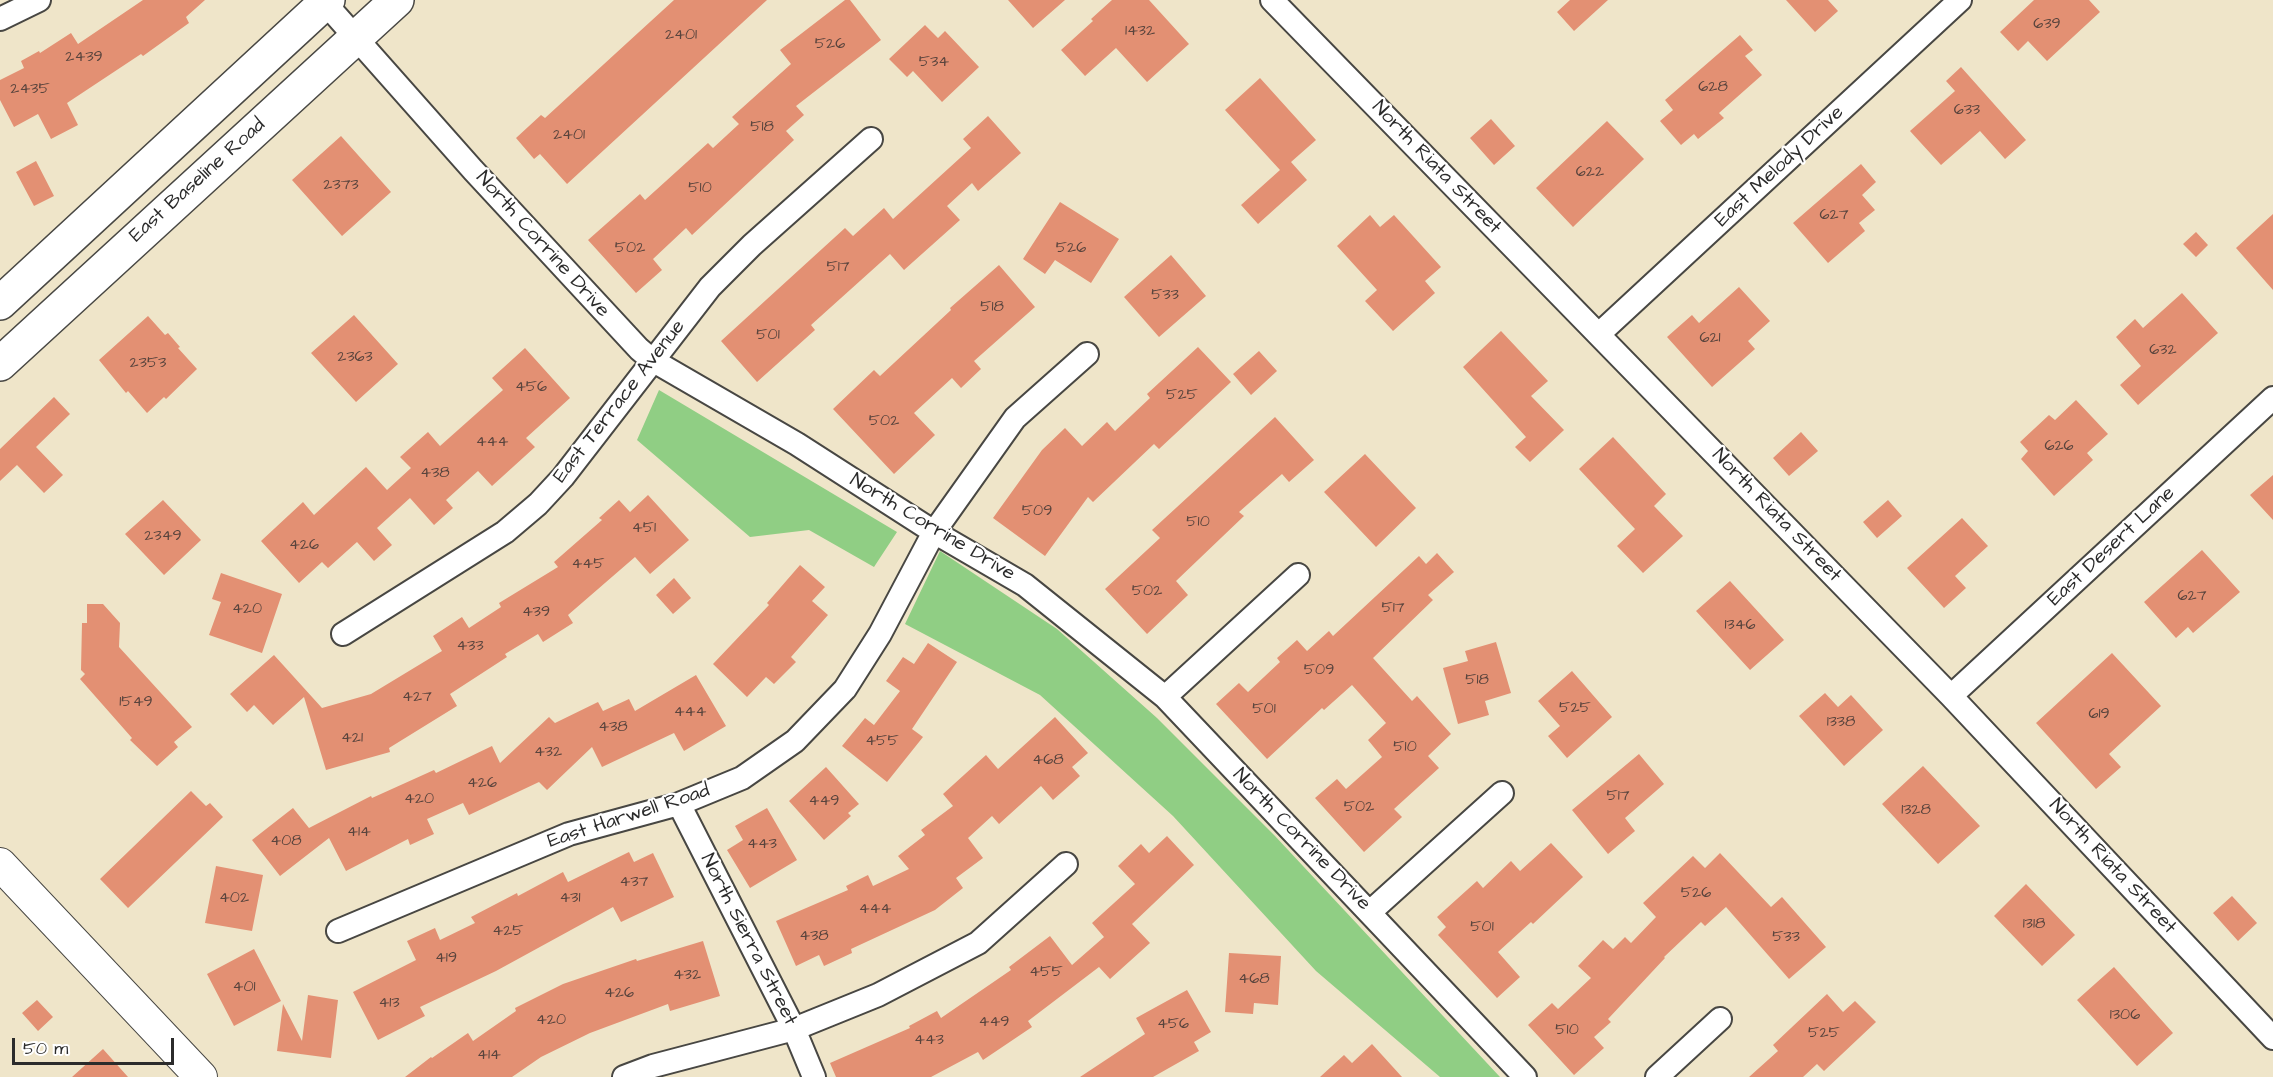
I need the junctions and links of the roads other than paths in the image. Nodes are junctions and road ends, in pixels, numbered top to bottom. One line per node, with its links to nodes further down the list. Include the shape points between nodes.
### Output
1 (39, 0): 6 (street)
2 (397, 0): 7 (main road, East Baseline Road)
3 (1272, 0): 10 (street, North Riata Street)
4 (1960, 0): 10 (street, East Melody Drive)
5 (327, 1): 7 (street, North Corrine Drive); 9 (main road)
6 (0, 19)
7 (356, 38): 12 (street, North Corrine Drive, via 621,332); 13 (main road, East Baseline Road)
8 (872, 139): 12 (street, East Terrace Avenue, via 752,245 710,288)
9 (0, 303)
10 (1599, 334): 18 (street, North Riata Street)
11 (1087, 354): 15 (street, East Harwell Road, via 1016,418)
12 (652, 360): 15 (street, North Corrine Drive, via 797,444); 17 (street, East Terrace Avenue, via 538,504 505,532)
13 (0, 364)
14 (2273, 398): 18 (street, East Desert Lane)
15 (934, 532): 19 (street, North Corrine Drive, via 1025,585); 21 (street, East Harwell Road, via 880,634 845,689 795,741 742,778)
16 (1298, 575): 19 (street)
17 (343, 634)
18 (1951, 696): 28 (street, North Riata Street)
19 (1165, 697): 24 (street, North Corrine Drive)
20 (1502, 792): 24 (street)
21 (679, 804): 25 (street, East Harwell Road, via 569,834); 27 (street, North Sierra Street)
22 (0, 864): 29 (street)
23 (1066, 864): 27 (street, via 978,943 878,995)
24 (1370, 912): 32 (street, North Corrine Drive)
25 (338, 931)
26 (1720, 1019): 33 (street)
27 (794, 1029): 30 (street); 31 (street, North Sierra Street)
28 (2273, 1038)
29 (200, 1076)
30 (624, 1077)
31 (814, 1077)
32 (1525, 1077)
33 (1656, 1077)

